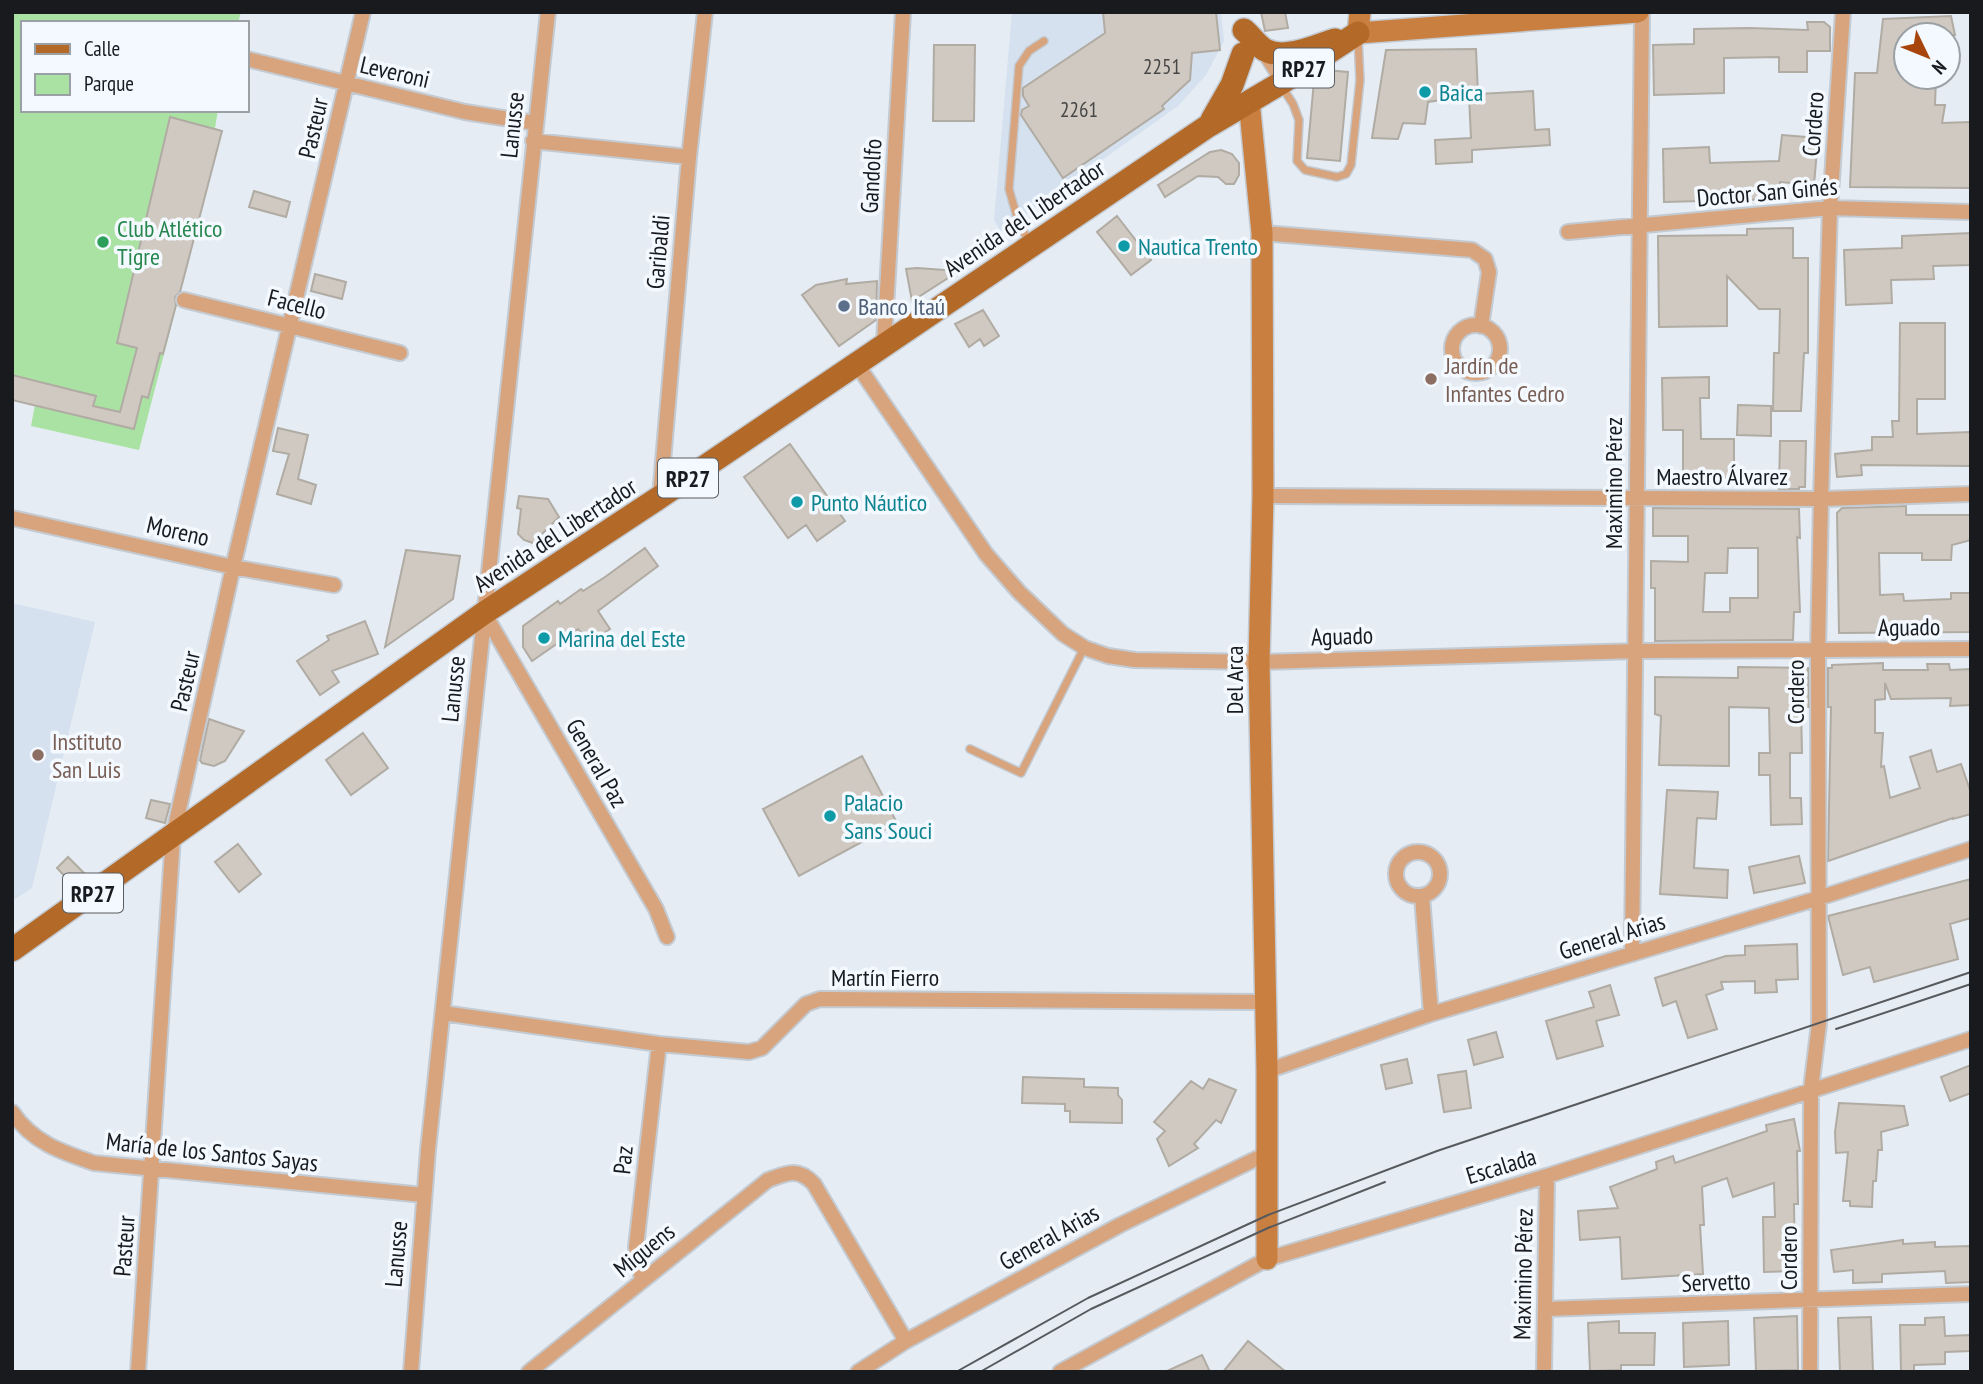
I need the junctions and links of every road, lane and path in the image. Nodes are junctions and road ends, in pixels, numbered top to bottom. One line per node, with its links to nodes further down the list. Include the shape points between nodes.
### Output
1 (363, 12): 14 (street, Pasteur)
2 (548, 12): 16 (street, Lanusse)
3 (705, 12): 19 (street, Garibaldi)
4 (903, 12): 29 (street, Gandolfo)
5 (1640, 12): 7 (street, Avenida del Libertador / RP27); 22 (street, Maximino Pérez)
6 (1843, 12): 20 (street, Cordero)
7 (1613, 13): 9 (street, Avenida del Libertador / RP27)
8 (1244, 21): 9 (main road, RP27, via 1263,49 1274,53 1288,53); 11 (main road, RP27); 13 (lane)
9 (1359, 22): 13 (main road, Avenida del Libertador / RP27); 13 (lane, via 1360,80 1351,165 1346,174 1337,177 1305,170 1297,161 1300,120)
10 (1044, 41): 25 (lane, via 1029,51 1019,66 1009,189)
11 (1244, 54): 15 (main road, RP27); 17 (main road, RP27)
12 (248, 59): 14 (street, Leveroni)
13 (1281, 83): 15 (main road, Avenida del Libertador / RP27)
14 (346, 85): 16 (street, Leveroni); 27 (street, Pasteur)
15 (1249, 101): 17 (main road, Avenida del Libertador / RP27); 24 (street, Del Arca)
16 (535, 123): 18 (street, Lanusse)
17 (1208, 126): 25 (main road, Avenida del Libertador / RP27)
18 (533, 141): 19 (street); 40 (street, Lanusse)
19 (689, 157): 34 (street, Garibaldi)
20 (1829, 208): 21 (street, Doctor San Ginés); 22 (street, Doctor San Ginés); 36 (street, Cordero)
21 (1971, 212)
22 (1639, 226): 23 (street, Doctor San Ginés); 35 (street, Maximino Pérez)
23 (1568, 232)
24 (1262, 233): 28 (street, via 1472,250 1485,259 1489,272); 33 (street, Del Arca)
25 (1031, 245): 29 (main road, Avenida del Libertador / RP27)
26 (184, 300): 27 (street, Facello)
27 (289, 326): 30 (street, Facello); 38 (street, Pasteur)
28 (1481, 326)
29 (884, 343): 31 (main road, Avenida del Libertador / RP27)
30 (400, 353)
31 (856, 363): 34 (main road, Avenida del Libertador / RP27); 41 (street, Aguado, via 986,554 1046,620)
32 (1971, 494): 36 (street, Maestro Álvarez)
33 (1263, 496): 35 (street, Maestro Álvarez); 45 (street, Del Arca)
34 (660, 497): 40 (main road, Avenida del Libertador / RP27)
35 (1635, 498): 36 (street, Maestro Álvarez); 43 (street, Maximino Pérez)
36 (1821, 499): 44 (street, Cordero)
37 (12, 518): 38 (street, Moreno)
38 (233, 567): 39 (street, Moreno); 47 (street, Pasteur)
39 (334, 585)
40 (484, 613): 47 (main road, Avenida del Libertador / RP27); 51 (street, General Paz, via 656,909); 55 (street, Lanusse)
41 (1085, 648): 45 (street, Aguado, via 1135,660); 46 (lane, via 1021,774)
42 (1971, 649): 44 (street, Aguado)
43 (1637, 651): 44 (street, Aguado); 45 (street, Aguado); 53 (street, Maximino Pérez)
44 (1818, 651): 50 (street, Cordero)
45 (1259, 662): 54 (street, Del Arca)
46 (970, 749)
47 (173, 836): 52 (main road, Avenida del Libertador / RP27); 63 (street, Pasteur)
48 (1971, 849): 50 (street, General Arias)
49 (1422, 896): 56 (street)
50 (1819, 898): 53 (street, General Arias); 60 (street, Cordero, via 1819,1024)
51 (667, 937)
52 (12, 950)
53 (1632, 954): 56 (street, General Arias)
54 (1265, 1002): 58 (street, Martín Fierro, via 820,999 795,1012 762,1048 749,1052); 59 (street, Del Arca)
55 (443, 1013): 58 (street, Martín Fierro); 65 (street, Lanusse)
56 (1431, 1014): 59 (street, General Arias)
57 (1971, 1039): 60 (street, Escalada)
58 (659, 1044): 67 (street, Paz, via 636,1247)
59 (1267, 1071): 62 (street, Del Arca)
60 (1811, 1089): 64 (street, Escalada); 69 (street, Cordero)
61 (12, 1112): 63 (street, María de los Santos Sayas, via 33,1137 60,1152 94,1163)
62 (1268, 1153): 66 (street, Del Arca); 71 (street, General Arias, via 1120,1225)
63 (152, 1170): 65 (street, María de los Santos Sayas); 72 (street, Pasteur)
64 (1546, 1176): 66 (street, Escalada); 70 (street, Maximino Pérez)
65 (424, 1195): 73 (street, Lanusse)
66 (1267, 1259): 76 (street, Escalada)
67 (642, 1280): 71 (street, Miguens, via 768,1180 792,1172 814,1184); 74 (street, Miguens)
68 (1971, 1294): 69 (street, Servetto)
69 (1810, 1302): 70 (street, Servetto); 78 (street, Cordero)
70 (1546, 1309): 77 (street, Maximino Pérez)
71 (906, 1341): 75 (street, General Arias)
72 (138, 1372)
73 (411, 1372)
74 (529, 1372)
75 (859, 1372)
76 (1060, 1372)
77 (1544, 1372)
78 (1810, 1372)

